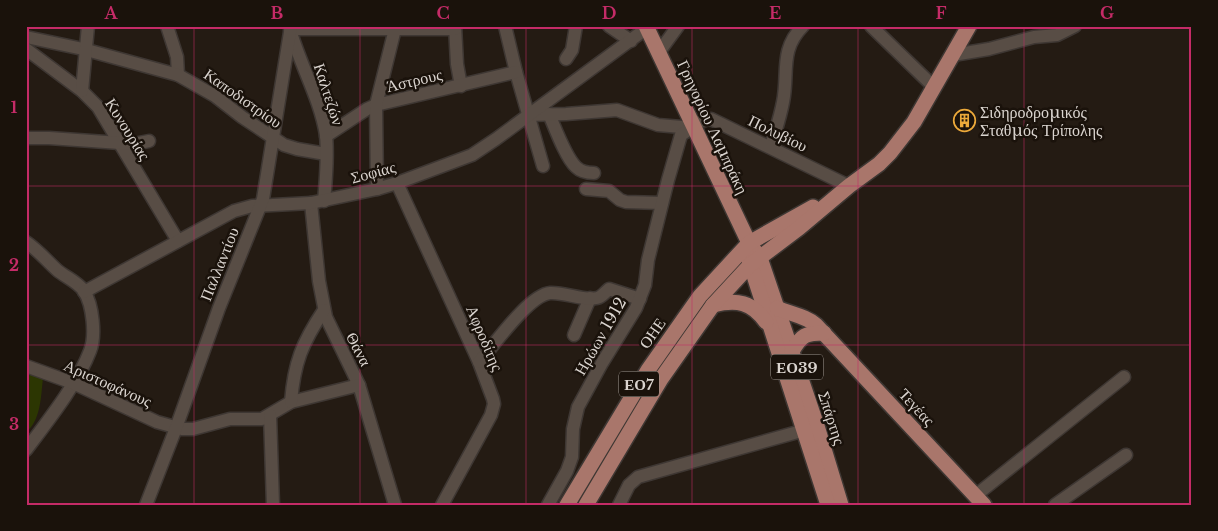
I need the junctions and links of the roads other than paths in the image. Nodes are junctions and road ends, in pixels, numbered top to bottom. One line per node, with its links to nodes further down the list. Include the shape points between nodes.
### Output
1 (88, 26): 19 (street, Κυνουρίας)
2 (167, 26): 24 (street, via 177,57)
3 (576, 26): 22 (street, via 572,50)
4 (609, 26): 17 (street)
5 (678, 26): 20 (street)
6 (803, 26): 37 (street, via 788,49 784,100)
7 (871, 26): 26 (street)
8 (1075, 26): 21 (street, via 1057,34 1034,36)
9 (506, 27): 23 (street)
10 (647, 27): 17 (street, Σοφίας); 20 (main road, Γρηγορίου Λαμπράκη / ΕΟ39)
11 (290, 28): 12 (street); 32 (street, Καλτεζών); 34 (street, Παλλαντίου)
12 (363, 28): 13 (street)
13 (402, 28): 14 (street); 28 (street)
14 (455, 28): 25 (street)
15 (967, 28): 21 (main road, ΕΟ7)
16 (26, 37): 19 (street, Καποδιστρίου)
17 (631, 41): 29 (street, Σοφίας)
18 (26, 48): 27 (street)
19 (87, 50): 24 (street, Καποδιστρίου); 27 (street, Κυνουρίας)
20 (658, 52): 31 (main road, Γρηγορίου Λαμπράκη / ΕΟ39)
21 (953, 55): 26 (main road, ΕΟ7)
22 (566, 59)
23 (516, 72): 25 (street, Άστρους); 29 (street)
24 (178, 75): 34 (street, Καποδιστρίου, via 215,96)
25 (461, 86): 28 (street, Άστρους)
26 (934, 87): 42 (main road, ΕΟ7, via 914,122 890,153)
27 (82, 92): 36 (street, Κυνουρίας, via 98,107)
28 (376, 106): 32 (street, Άστρους); 43 (street)
29 (528, 114): 30 (street); 39 (street); 41 (street, Σοφίας, via 472,155)
30 (549, 114): 31 (street, via 617,110 658,125); 40 (street, via 575,167)
31 (694, 128): 37 (street, Πολυβίου, via 701,121 711,119); 46 (street, Ηρώων 1912, via 681,135); 50 (main road, Γρηγορίου Λαμπράκη / ΕΟ39)
32 (326, 136): 38 (street, Καλτεζών)
33 (26, 138): 36 (street)
34 (274, 139): 38 (street, Καποδιστρίου, via 298,150); 47 (street, Παλλαντίου)
35 (148, 140): 36 (street, via 139,144)
36 (118, 144): 48 (street, Κυνουρίας)
37 (770, 147): 42 (street, Πολυβίου)
38 (326, 154): 45 (street, Καλτεζών)
39 (543, 166)
40 (594, 173)
41 (397, 183): 43 (street, Σοφίας); 62 (street, Αφροδίτης)
42 (849, 186): 50 (main road, ΕΟ7); 51 (main road, ΕΟ7)
43 (377, 189): 45 (street, Σοφίας)
44 (586, 189): 46 (street, via 609,191 626,202)
45 (317, 202): 47 (street, Σοφίας); 57 (street, Θάνα, via 319,281)
46 (662, 204): 54 (street, Ηρώων 1912)
47 (261, 206): 48 (street, Σοφίας, via 234,210); 69 (street, Παλλαντίου, via 218,308)
48 (178, 241): 52 (street, Σοφίας)
49 (26, 242): 52 (street)
50 (749, 243): 51 (main road, ΕΟ39, via 747,254); 79 (main road, ΟΗΕ / ΕΟ7, via 705,289 675,330)
51 (755, 262): 55 (main road, ΟΗΕ / ΕΟ7); 56 (main road, Σπάρτης / ΕΟ39); 58 (main road, Σπάρτης / ΕΟ39)
52 (84, 292): 65 (street, via 92,323 92,343 82,370)
53 (590, 298): 54 (street, via 598,297 609,289); 59 (street); 62 (street, via 562,293 541,295)
54 (640, 300): 78 (street, Ηρώων 1912, via 578,407 572,429 572,457)
55 (713, 305): 58 (main road, via 735,302 749,306); 80 (main road, ΟΗΕ / ΕΟ7, via 661,379)
56 (777, 308): 60 (main road, Τεγέας, via 806,318); 61 (main road, Σπάρτης / ΕΟ39)
57 (324, 310): 66 (street, Θάνα); 67 (street, via 297,360)
58 (772, 330): 70 (main road, Σπάρτης / ΕΟ39)
59 (574, 334)
60 (824, 334): 61 (main road, via 807,334 799,339); 73 (main road, Τεγέας)
61 (792, 351): 70 (main road, Σπάρτης / ΕΟ39)
62 (479, 362): 77 (street, Αφροδίτης, via 493,399 493,409)
63 (26, 366): 65 (street, Αριστοφάνους)
64 (1124, 378): 73 (street)
65 (73, 383): 69 (street, Αριστοφάνους); 71 (street)
66 (359, 385): 67 (street); 76 (street, Θάνα)
67 (291, 402): 68 (street)
68 (270, 415): 69 (street, via 262,419 230,419 193,429); 75 (street)
69 (176, 428): 74 (street, Παλλαντίου)
70 (811, 428): 81 (street, via 638,477 629,484); 82 (main road, Σπάρτης / ΕΟ39); 83 (main road, Σπάρτης / ΕΟ39)
71 (26, 450)
72 (1126, 455): 84 (street)
73 (980, 500)
74 (146, 505)
75 (273, 505)
76 (396, 505)
77 (442, 505)
78 (548, 505)
79 (568, 505)
80 (586, 505)
81 (619, 505)
82 (828, 505)
83 (841, 505)
84 (1055, 505)

